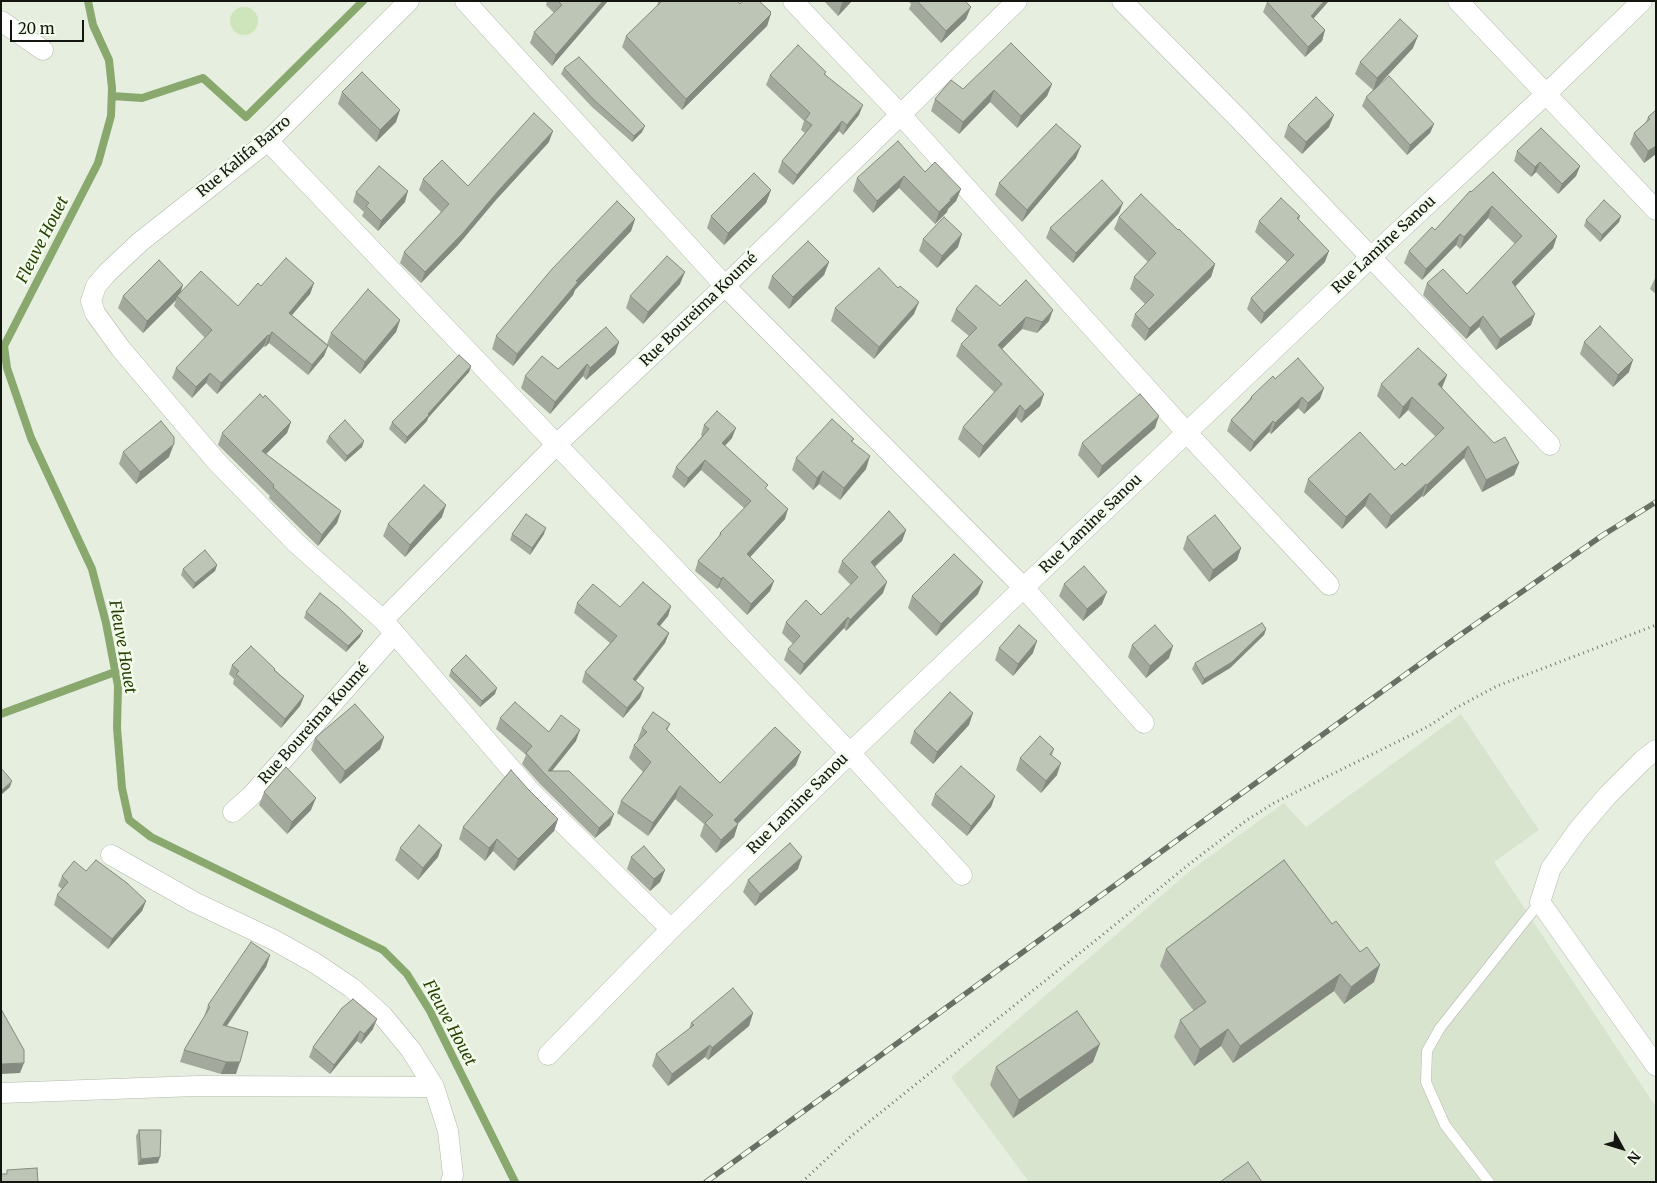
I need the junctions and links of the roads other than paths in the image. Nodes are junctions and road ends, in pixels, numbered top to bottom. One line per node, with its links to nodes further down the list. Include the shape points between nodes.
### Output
1 (409, 1): 12 (street, Rue Kalifa Barro)
2 (465, 1): 15 (street)
3 (793, 1): 11 (street)
4 (1017, 1): 11 (street, Rue Boureima Koumé)
5 (1122, 1): 14 (street)
6 (1458, 1): 10 (street)
7 (1642, 1): 10 (street, Rue Lamine Sanou)
8 (1, 21): 9 (street)
9 (43, 50)
10 (1546, 94): 13 (street); 14 (street, Rue Lamine Sanou)
11 (900, 114): 15 (street, Rue Boureima Koumé); 16 (street)
12 (268, 141): 17 (street); 21 (street, Rue Kalifa Barro, via 140,242 96,286 91,301 95,313 121,349 210,453 290,536)
13 (1656, 210)
14 (1370, 258): 16 (street, Rue Lamine Sanou); 18 (street)
15 (725, 286): 17 (street, Rue Boureima Koumé); 20 (street)
16 (1187, 433): 19 (street); 20 (street, Rue Lamine Sanou)
17 (558, 444): 21 (street, Rue Boureima Koumé); 24 (street)
18 (1550, 446)
19 (1328, 585)
20 (1024, 588): 22 (street); 24 (street, Rue Lamine Sanou)
21 (388, 627): 25 (street, Rue Boureima Koumé, via 251,796); 29 (street, via 531,792)
22 (1144, 723)
23 (1656, 750): 28 (street, via 1607,796 1578,830 1551,868)
24 (850, 753): 27 (street); 29 (street, Rue Lamine Sanou)
25 (233, 812)
26 (110, 854): 32 (street, via 194,902 315,962 352,988 383,1016 411,1050)
27 (962, 875)
28 (1540, 902): 31 (street); 35 (lane, via 1440,1028 1427,1051 1426,1082 1445,1125)
29 (671, 929): 30 (street, Rue Lamine Sanou)
30 (548, 1055)
31 (1656, 1066)
32 (434, 1087): 33 (street, via 197,1086); 34 (street, via 448,1131)
33 (1, 1093)
34 (451, 1182)
35 (1489, 1182)

